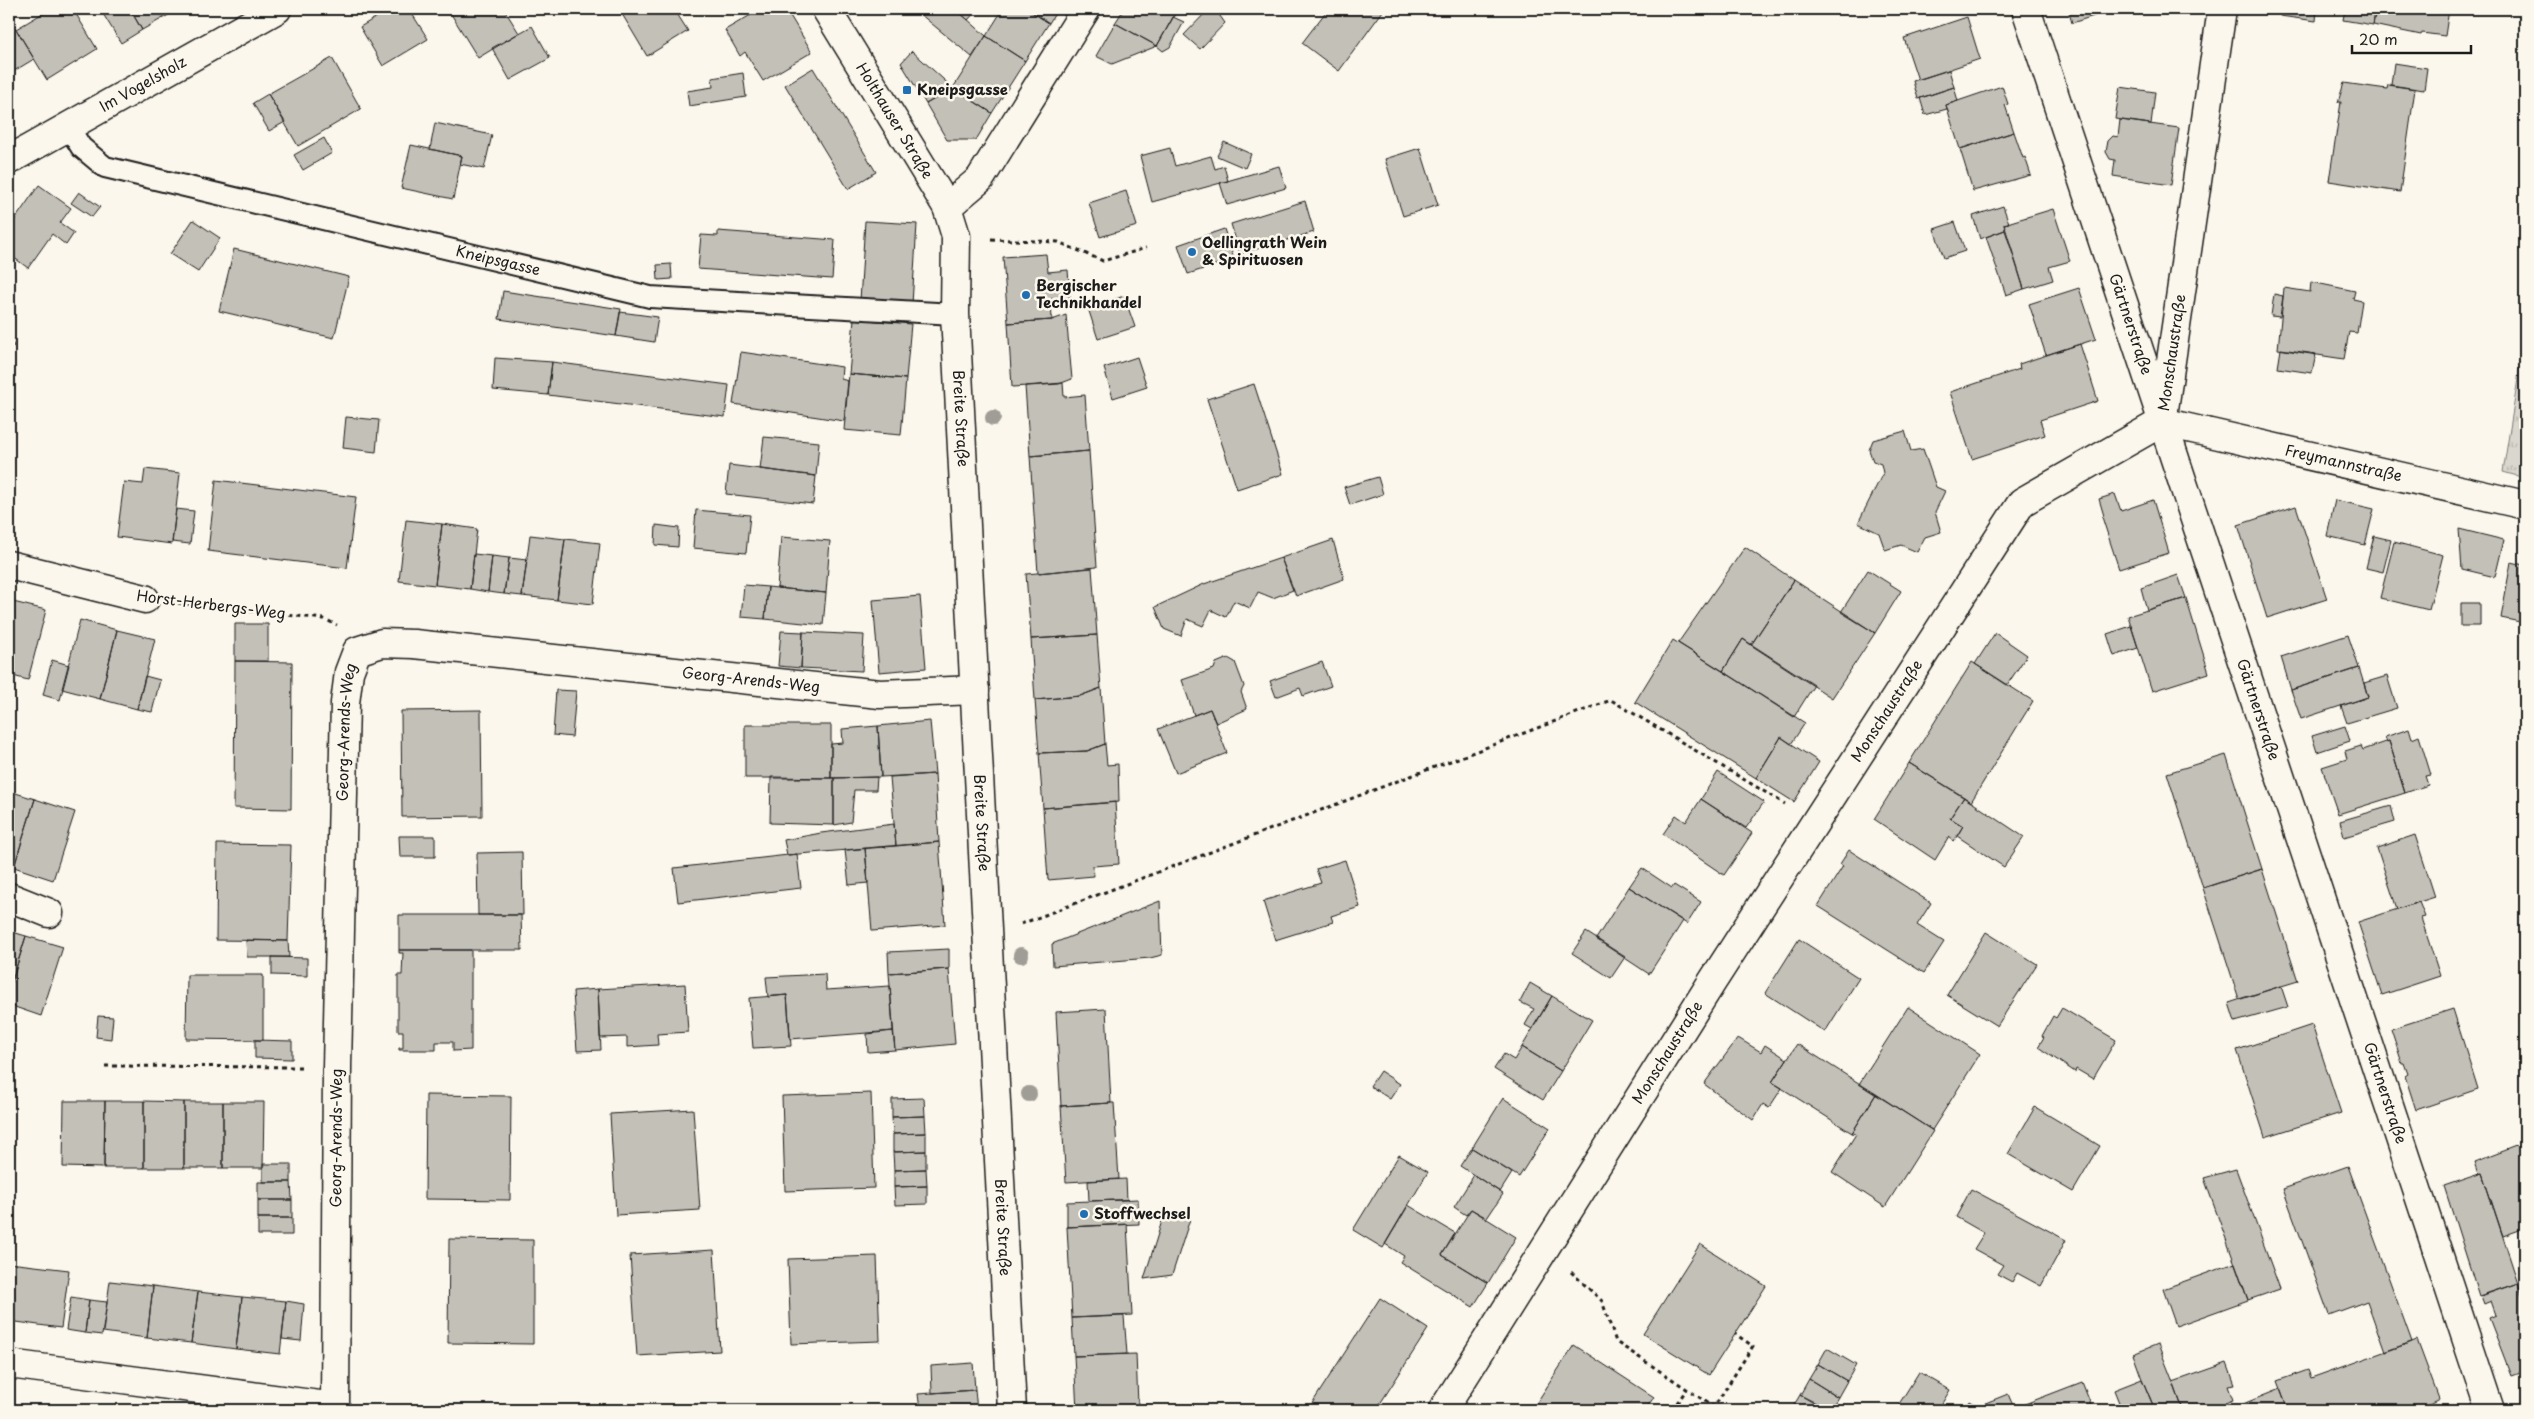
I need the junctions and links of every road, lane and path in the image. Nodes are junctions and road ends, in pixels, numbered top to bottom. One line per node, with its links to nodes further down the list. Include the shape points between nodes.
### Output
1 (277, 9): 6 (street, Im Vogelsholz)
2 (826, 9): 8 (street, Holthauser Straße)
3 (1086, 9): 8 (street, via 980,179)
4 (2026, 9): 12 (street, Gärtnerstraße)
5 (2222, 9): 12 (street, Monschaustraße)
6 (68, 126): 7 (street, Im Vogelsholz); 11 (lane, Kneipsgasse, via 81,147 105,167 650,297)
7 (9, 160)
8 (947, 207): 9 (street, Holthauser Straße)
9 (956, 236): 10 (path, via 1058,242 1103,260); 11 (street, Breite Straße)
10 (1146, 248)
11 (955, 314): 17 (street, Breite Straße)
12 (2162, 422): 13 (street, Freymannstraße); 18 (street, Monschaustraße, via 2022,502); 32 (street, Gärtnerstraße)
13 (2525, 505)
14 (9, 565): 15 (street, Horst-Herbergs-Weg)
15 (145, 599): 16 (path, Horst-Herbergs-Weg, via 324,619)
16 (382, 643): 17 (street, Georg-Arends-Weg, via 880,694); 23 (street, Georg-Arends-Weg, via 357,651 348,680)
17 (975, 690): 21 (street, Breite Straße)
18 (1816, 822): 21 (path, via 1611,700); 24 (street, Monschaustraße)
19 (9, 897): 20 (street)
20 (49, 913)
21 (986, 938): 29 (street, Breite Straße)
22 (105, 1066): 23 (path)
23 (337, 1067): 28 (street, Georg-Arends-Weg)
24 (1545, 1248): 27 (path, via 1602,1301 1616,1342); 30 (street, Monschaustraße)
25 (1735, 1334): 27 (path, via 1753,1346 1714,1406)
26 (9, 1364): 28 (street, Georg-Arends-Weg)
27 (1687, 1389): 31 (path)
28 (335, 1408)
29 (1012, 1410)
30 (1443, 1410)
31 (1672, 1410)
32 (2490, 1410)

